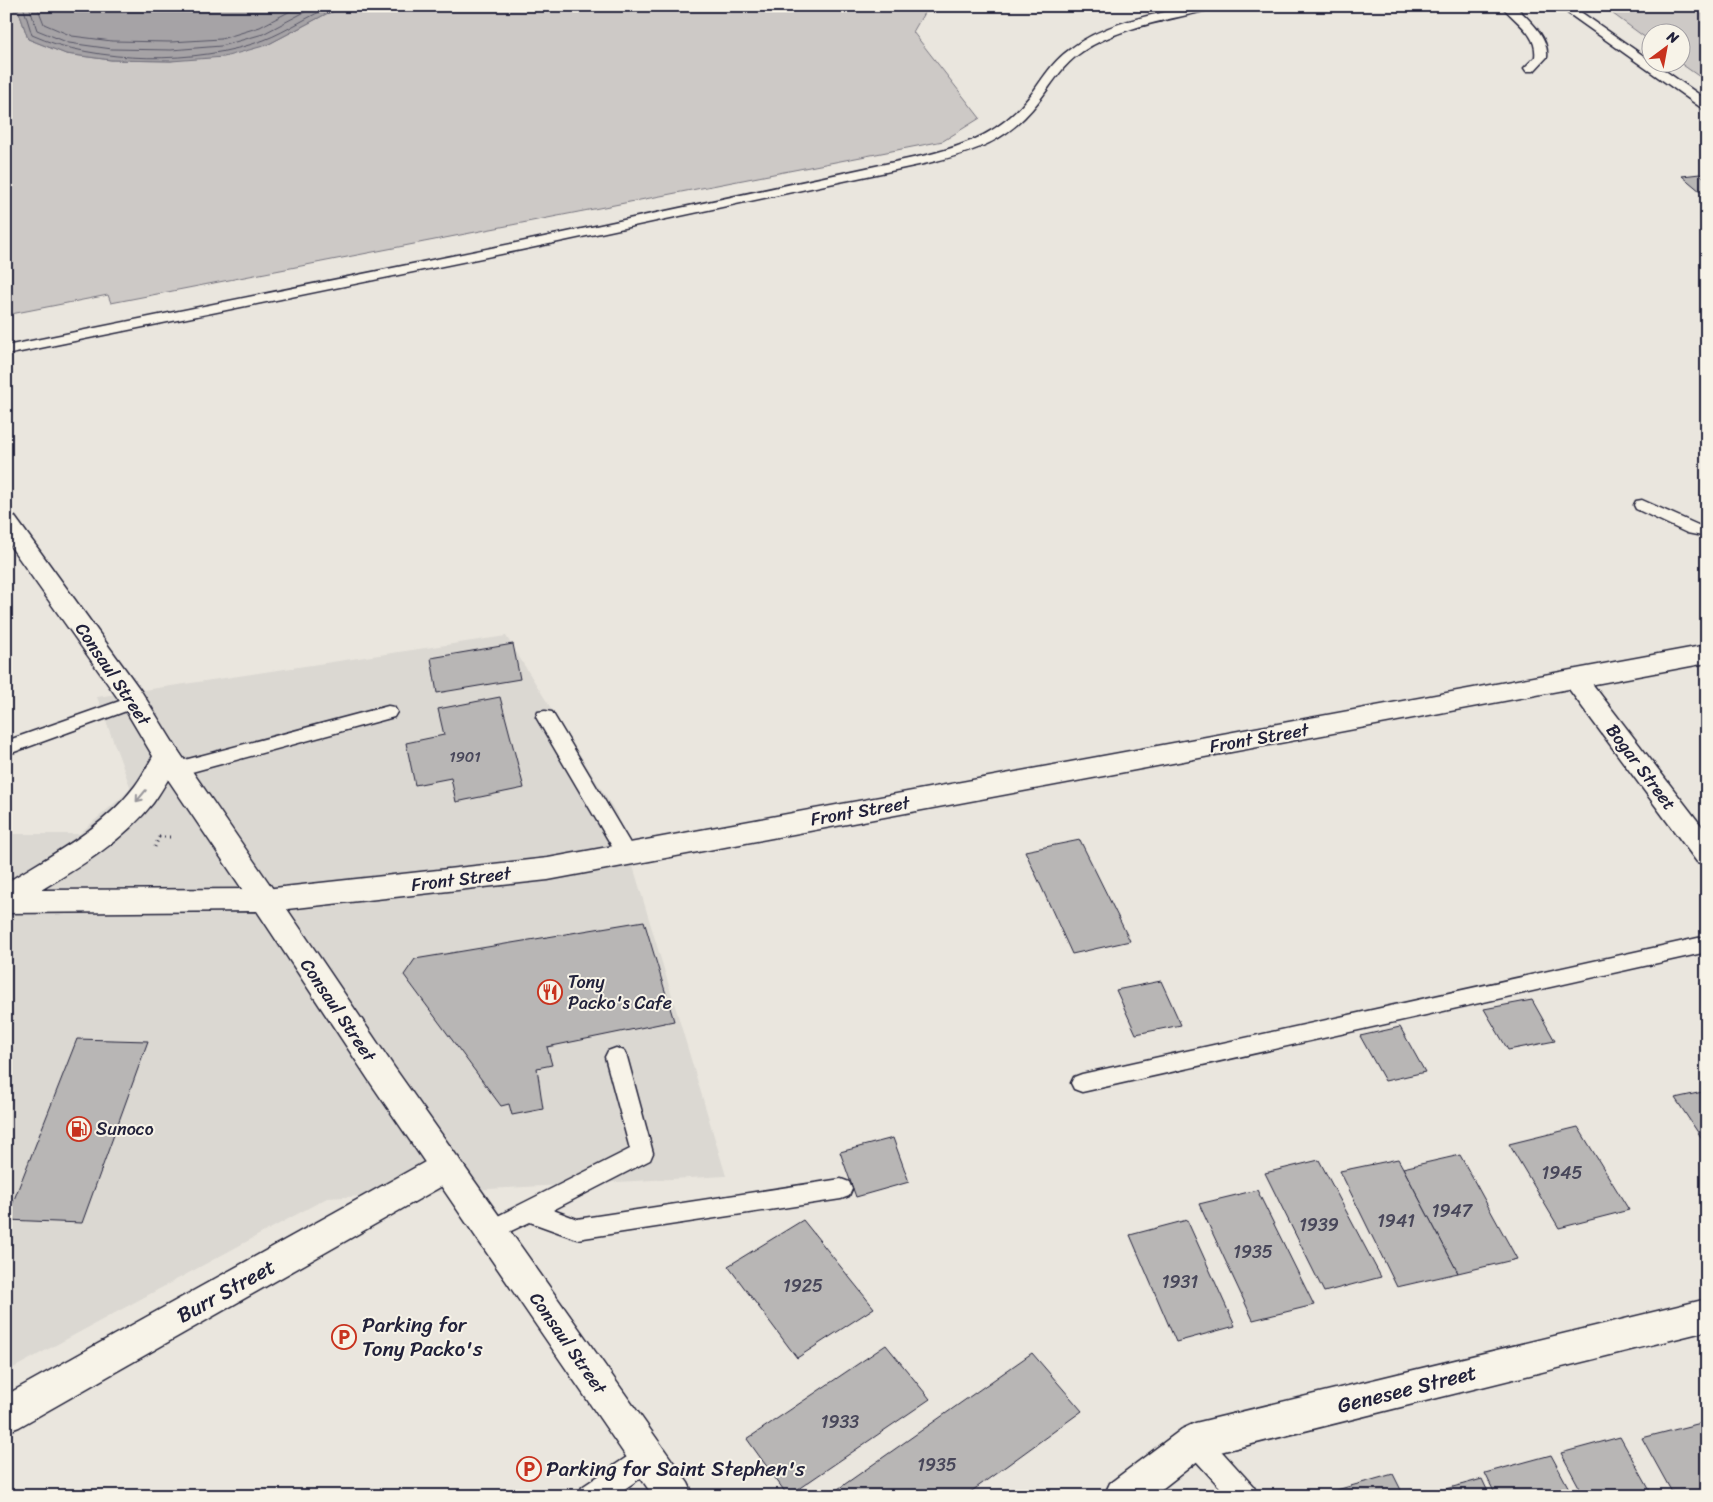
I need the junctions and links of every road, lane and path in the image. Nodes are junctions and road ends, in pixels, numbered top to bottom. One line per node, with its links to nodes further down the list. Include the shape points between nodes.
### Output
1 (1212, 6): 6 (lane, via 1126,26 1078,49 1049,76 1034,100 1008,128 974,147 928,160 521,246)
2 (1508, 6): 4 (lane, via 1534,32 1542,48 1540,59)
3 (1564, 6): 5 (lane)
4 (1530, 68)
5 (1707, 106)
6 (6, 351)
7 (1642, 505): 9 (lane, via 1693,529)
8 (6, 522): 12 (street, Consaul Street)
9 (1707, 532)
10 (1707, 654): 11 (street, Front Street)
11 (1575, 679): 19 (street, Bogar Street); 20 (street, Front Street)
12 (134, 702): 15 (lane); 16 (street, Consaul Street)
13 (388, 712): 16 (lane)
14 (545, 718): 20 (lane)
15 (6, 748)
16 (172, 762): 21 (street, one-way to 21, via 140,799 99,836); 22 (street, Consaul Street)
17 (172, 837): 18 (path)
18 (159, 838)
19 (1707, 854)
20 (626, 855): 22 (street, Front Street, via 548,869)
21 (6, 898)
22 (265, 900): 23 (street, Front Street); 27 (street, Consaul Street)
23 (6, 902)
24 (1707, 944): 26 (lane)
25 (616, 1057): 29 (lane, via 642,1153)
26 (1082, 1083)
27 (446, 1167): 30 (street, Consaul Street); 32 (street, Burr Street)
28 (841, 1190): 29 (lane, via 577,1229)
29 (529, 1211): 30 (lane)
30 (490, 1231): 34 (street, Consaul Street)
31 (1707, 1315): 33 (street, Genesee Street)
32 (6, 1415)
33 (1195, 1441): 37 (street, Genesee Street); 38 (lane)
34 (648, 1458): 35 (lane); 36 (street, Consaul Street)
35 (591, 1496)
36 (675, 1496)
37 (1123, 1496)
38 (1245, 1496)

